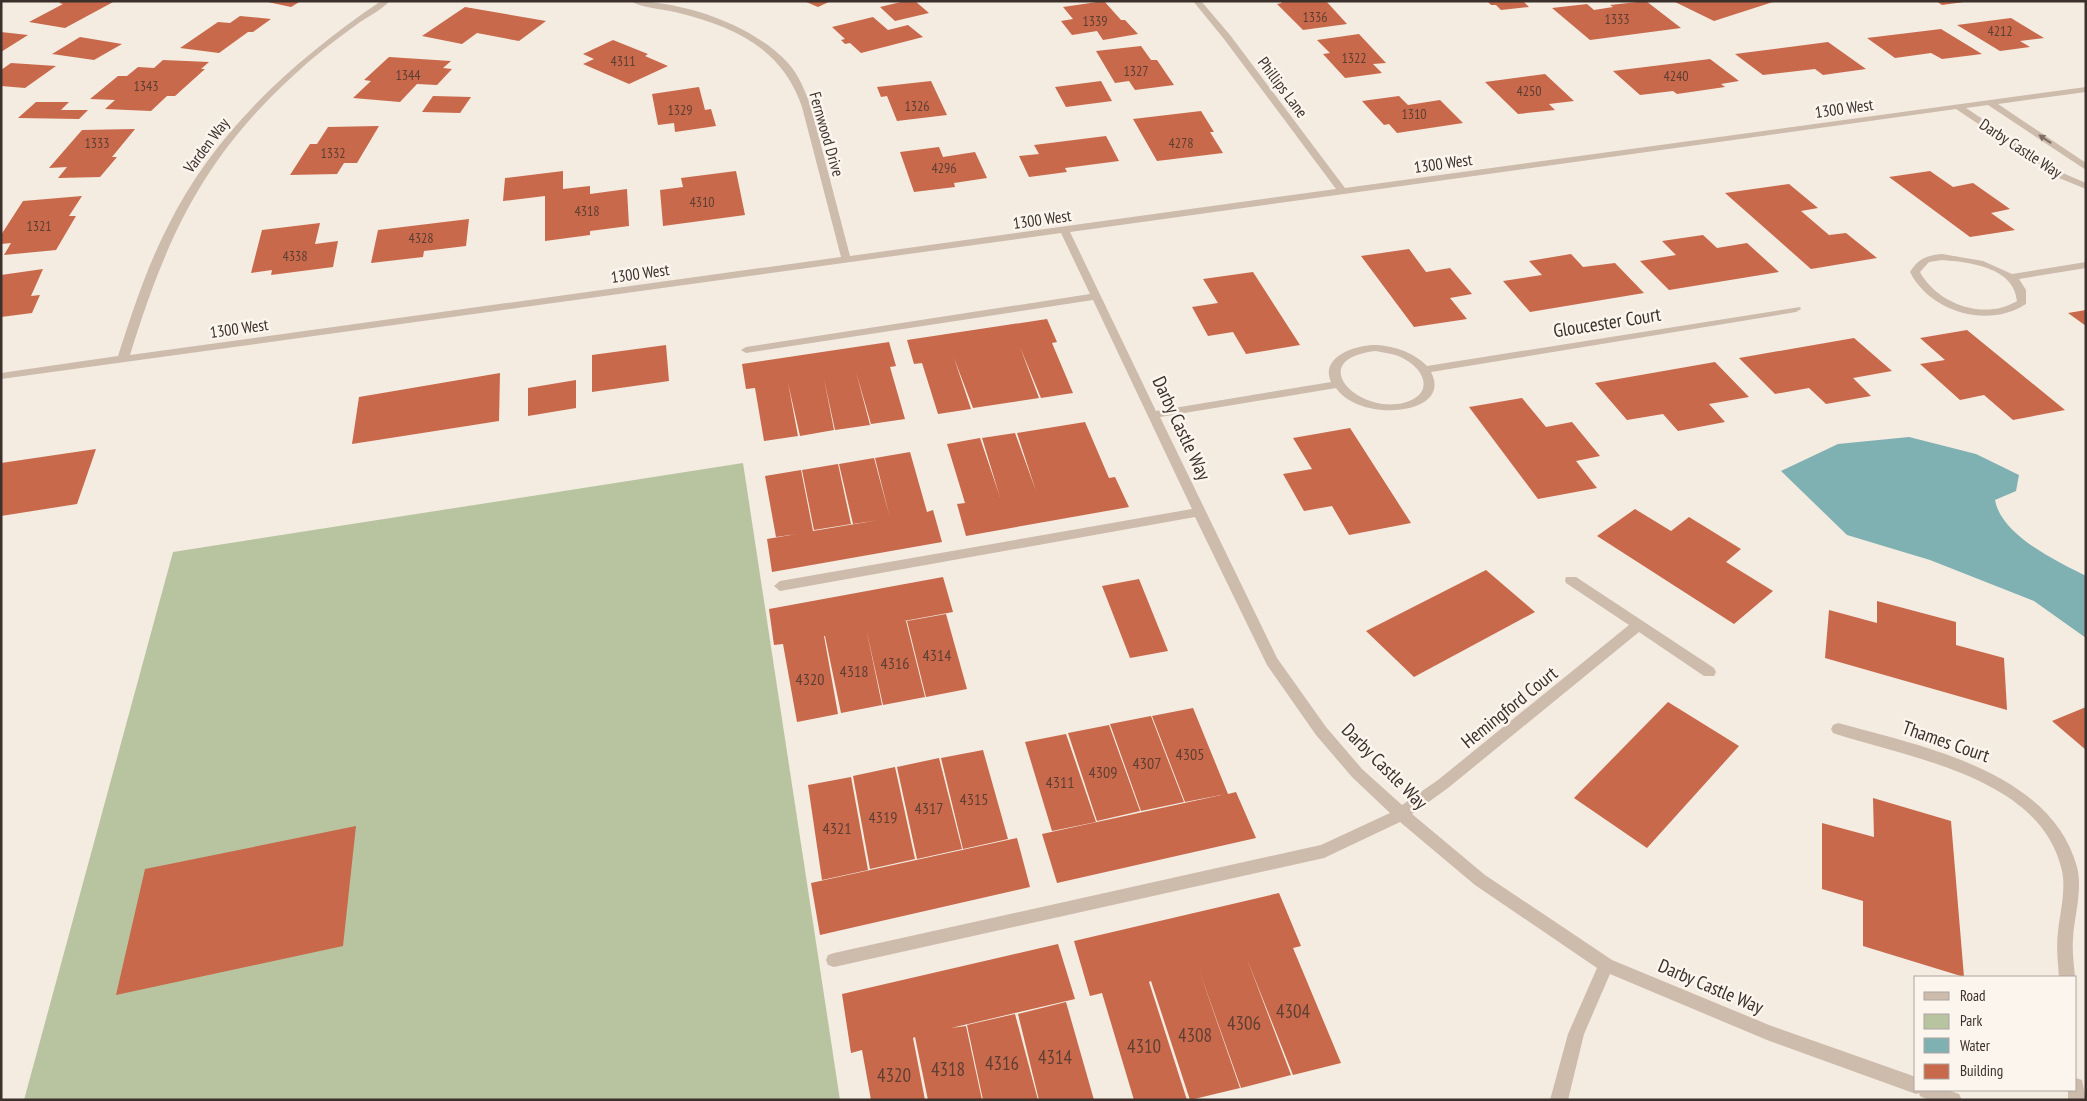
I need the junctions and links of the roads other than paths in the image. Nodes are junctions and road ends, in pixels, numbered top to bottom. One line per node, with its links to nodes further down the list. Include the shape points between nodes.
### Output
1 (386, 1): 17 (street, Varden Way, via 341,30 296,67 255,106 222,144 172,227 152,273)
2 (634, 1): 11 (street, Fernwood Drive, via 703,17 733,28 759,41 786,66 803,96)
3 (1197, 1): 9 (street, Phillips Lane)
4 (2086, 89): 5 (street, 1300 West)
5 (1991, 102): 6 (street, 1300 West); 7 (street, Darby Castle Way, one-way to 5)
6 (1958, 107): 8 (street, Darby Castle Way, via 2062,176); 9 (street, 1300 West)
7 (2086, 167)
8 (2086, 186)
9 (1343, 192): 10 (street, 1300 West)
10 (1065, 231): 11 (street, 1300 West); 14 (street, Darby Castle Way)
11 (846, 259): 17 (street, 1300 West)
12 (2086, 265): 13 (street)
13 (2011, 277): 13 (street, via 1993,267 1958,257 1926,259 1914,272 1917,281 1938,299 1954,306 1990,313 2007,312 2022,302 2023,294)
14 (1096, 296): 16 (street); 21 (street, Darby Castle Way)
15 (1796, 309): 18 (street, Gloucester Court)
16 (746, 350)
17 (123, 359): 19 (street, 1300 West)
18 (1424, 370): 20 (street, via 1398,352 1363,349 1340,358 1335,366); 20 (street, via 1430,379 1429,388 1424,396 1402,406 1386,407 1357,400)
19 (1, 376)
20 (1337, 384): 21 (street)
21 (1153, 414): 22 (street, Darby Castle Way)
22 (1199, 512): 24 (street); 28 (street, Darby Castle Way, via 1272,661 1321,731 1357,773)
23 (1571, 580): 25 (street)
24 (780, 586)
25 (1638, 626): 26 (street); 28 (street, Hemingford Court)
26 (1709, 672)
27 (1838, 729): 31 (street, Thames Court, via 1970,769 1998,783 2046,822 2062,843 2070,869 2065,942)
28 (1402, 814): 29 (street, Hemingford Court, via 1324,851); 30 (street, Darby Castle Way, via 1480,880)
29 (834, 960)
30 (1606, 966): 32 (street, Darby Castle Way, via 1767,1032); 34 (street, via 1576,1034)
31 (2067, 976)
32 (1914, 1085)
33 (1929, 1091): 35 (street)
34 (1559, 1100)
35 (1954, 1100)

